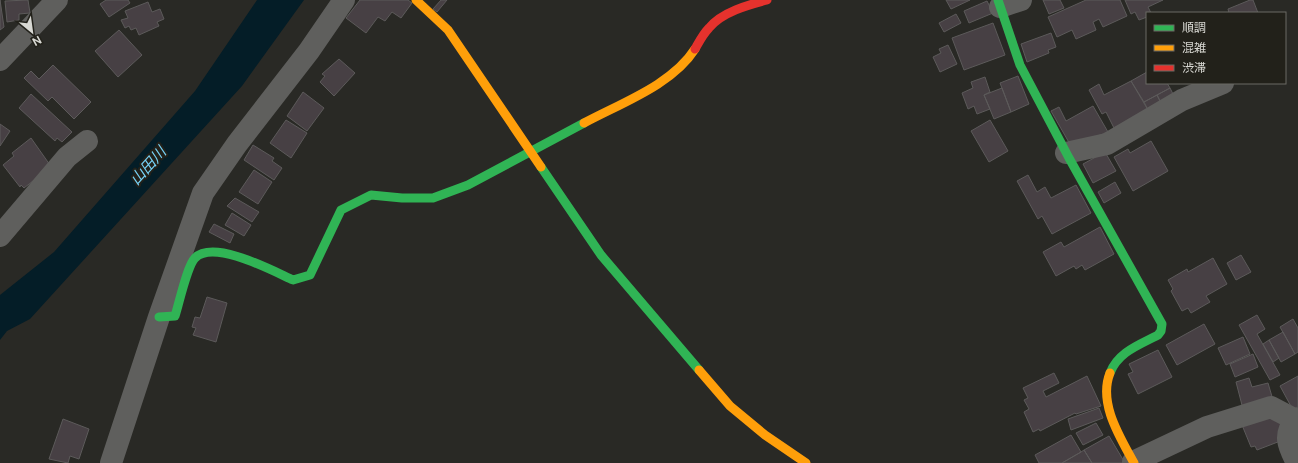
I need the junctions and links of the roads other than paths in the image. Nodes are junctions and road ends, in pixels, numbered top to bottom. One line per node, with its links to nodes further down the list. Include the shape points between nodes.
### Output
1 (57, 0): 7 (street)
2 (344, 0): 13 (street, via 203,193)
3 (416, 0): 10 (street, via 448,30)
4 (767, 0): 10 (street, via 747,5 720,18 709,27 687,61 663,81)
5 (1021, 0): 6 (street)
6 (999, 4): 11 (street, via 1020,65)
7 (2, 55)
8 (1221, 84): 11 (street, via 1182,100 1106,144)
9 (87, 141): 12 (street, via 67,157)
10 (531, 151): 13 (street, via 468,185 433,198 371,195 340,210 310,275 292,280 232,254 205,251 195,258 175,316); 17 (street, via 601,255 730,406 765,435)
11 (1066, 153): 15 (street, via 1162,324 1158,335 1121,356 1108,378 1108,406)
12 (0, 236)
13 (159, 317): 16 (street)
14 (1297, 419): 15 (street, via 1271,408 1206,427); 18 (street, via 1287,437)
15 (1133, 462)
16 (111, 463)
17 (806, 463)
18 (1297, 463)

